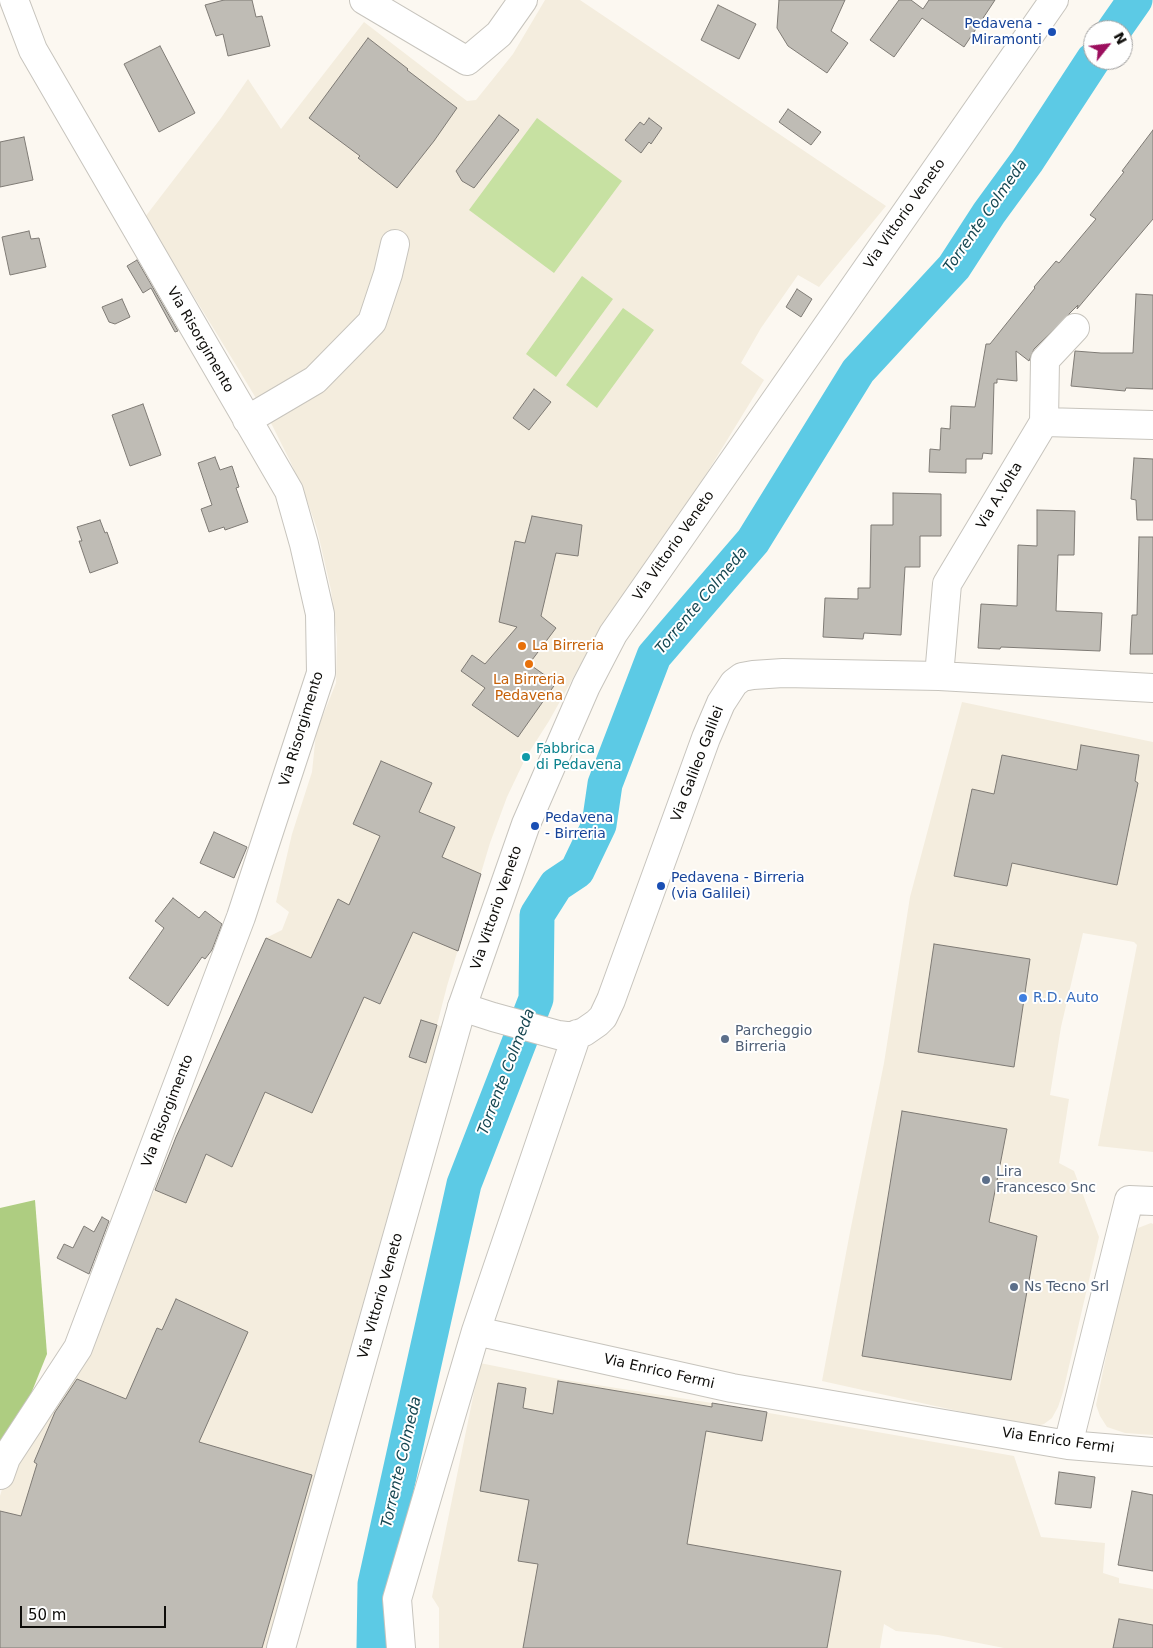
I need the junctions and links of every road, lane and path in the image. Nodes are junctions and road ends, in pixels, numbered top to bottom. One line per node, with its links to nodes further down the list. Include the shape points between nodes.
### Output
1 (14, 0): 7 (street, Via Risorgimento, via 33,50)
2 (364, 0): 3 (street, via 467,61 499,34)
3 (523, 0)
4 (1050, 1): 12 (street, Via Vittorio Veneto, via 613,634 586,686 526,824)
5 (395, 244): 7 (street, via 372,322 315,380)
6 (1075, 328): 8 (street, via 1045,360)
7 (247, 420): 18 (street, Via Risorgimento, via 289,491 320,614 321,673 241,917 78,1348 6,1458)
8 (1044, 422): 9 (street); 10 (street, Via A.Volta, via 947,584)
9 (1153, 424)
10 (940, 676): 11 (street, Via Galileo Galilei); 13 (street, Via Galileo Galilei, via 782,673 742,677 734,683 721,703 706,738 609,1006 597,1023)
11 (1153, 688)
12 (462, 1007): 13 (street); 19 (street, Via Vittorio Veneto)
13 (567, 1035): 15 (street)
14 (1153, 1201): 16 (street, via 1129,1200)
15 (476, 1331): 16 (street, Via Enrico Fermi, via 732,1388); 20 (street, via 397,1599)
16 (1068, 1445): 17 (street, Via Enrico Fermi)
17 (1153, 1452)
18 (0, 1475)
19 (281, 1648)
20 (400, 1648)

